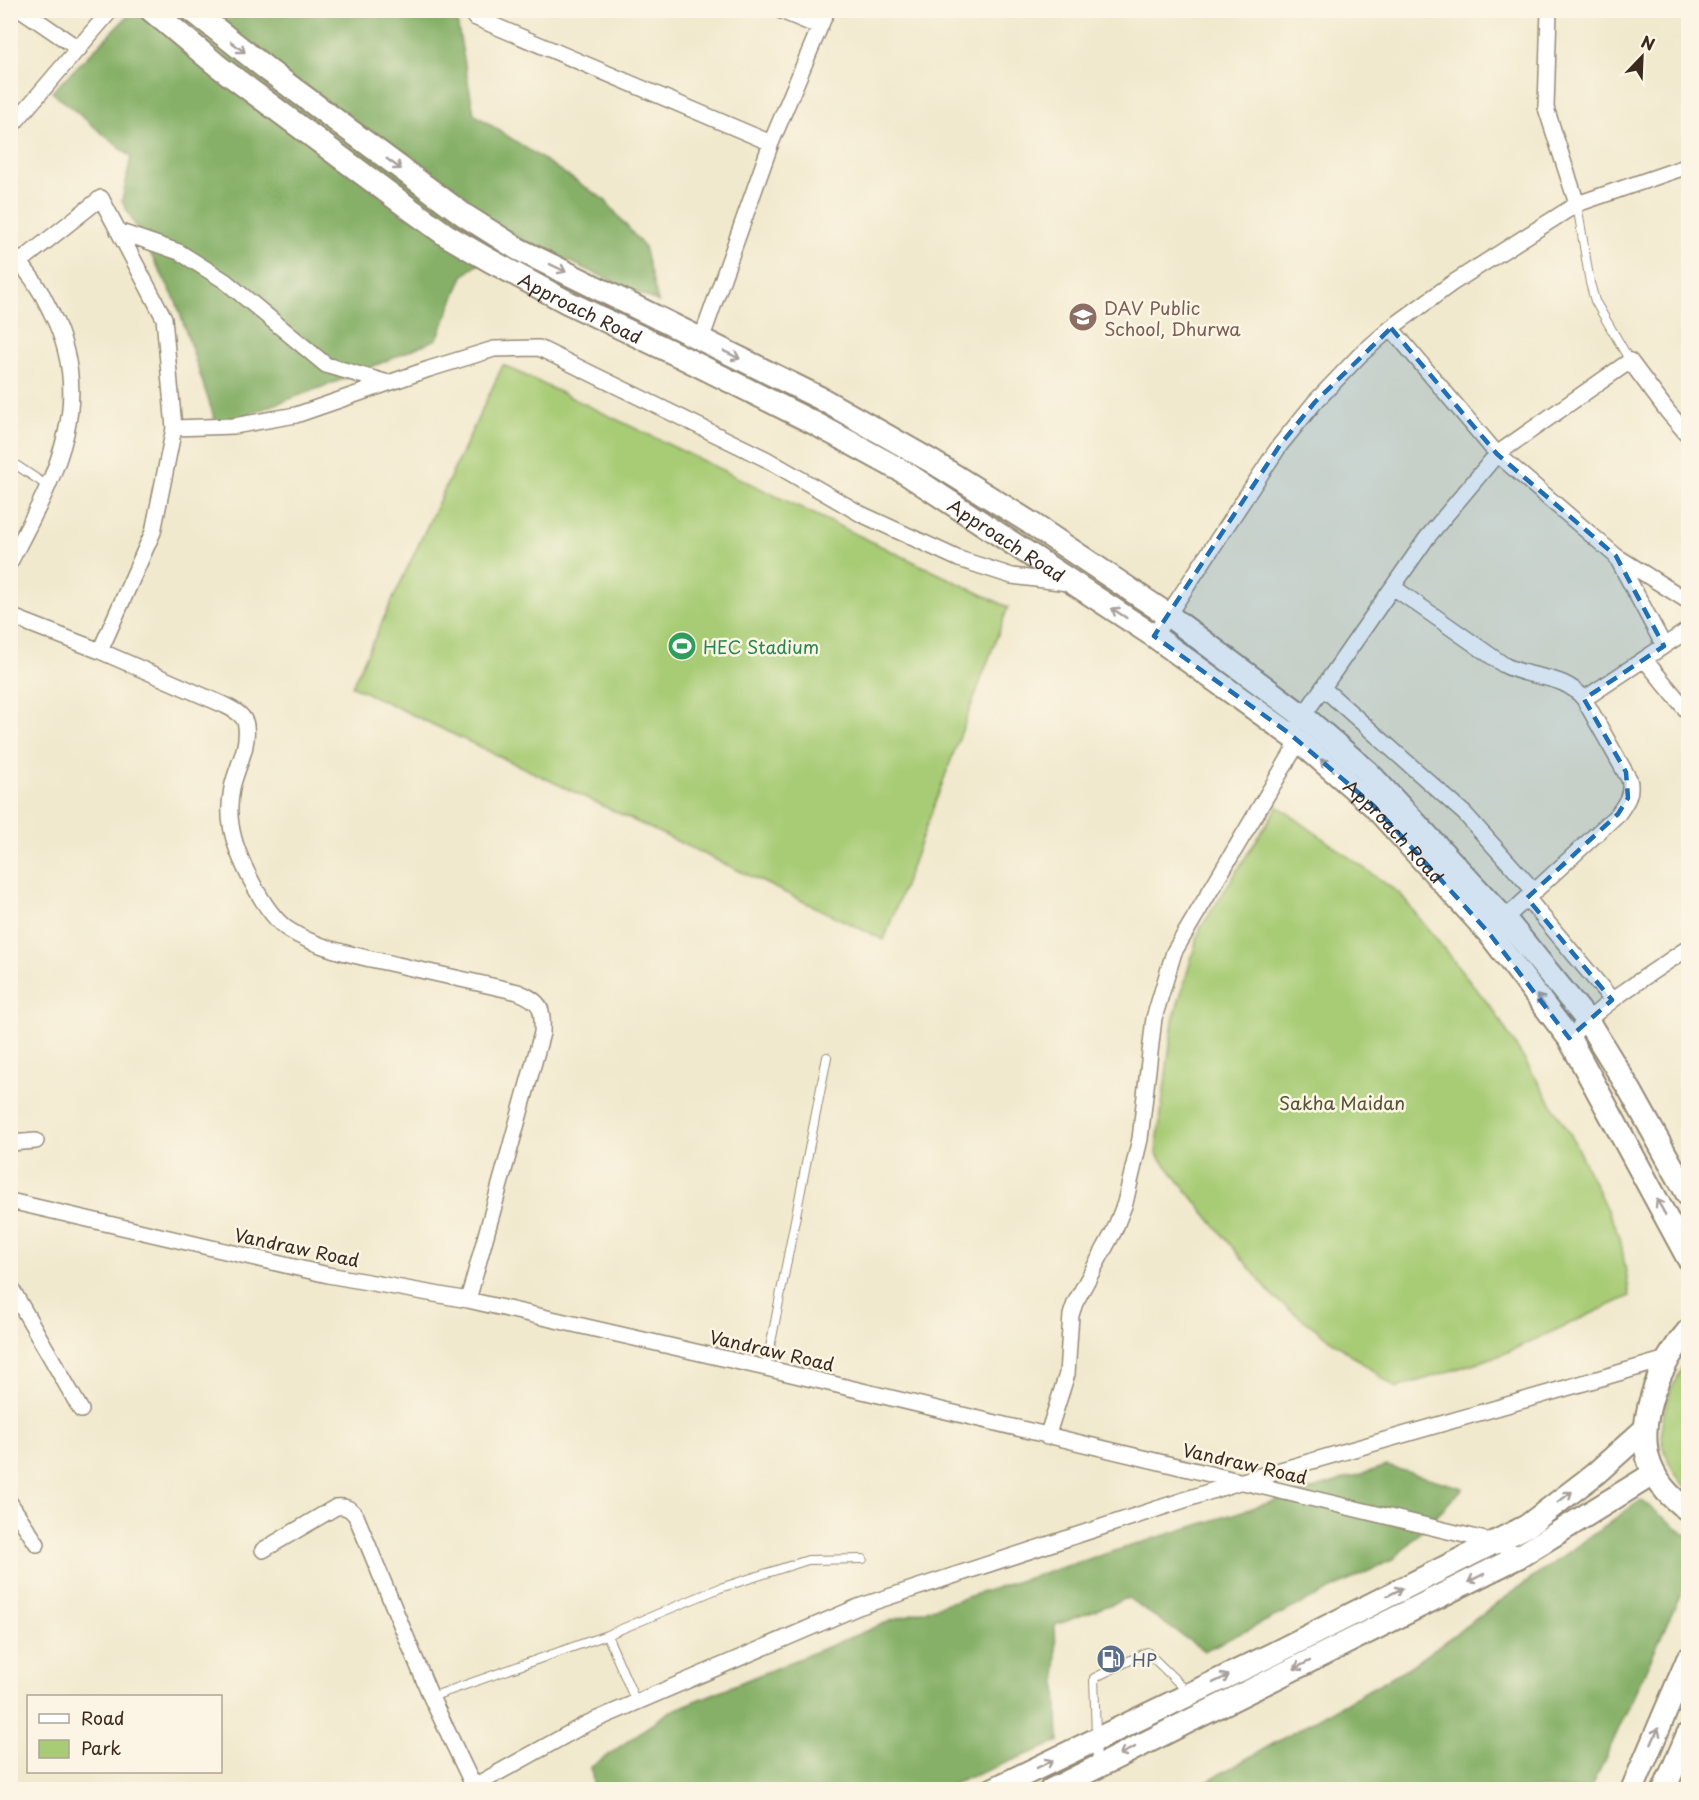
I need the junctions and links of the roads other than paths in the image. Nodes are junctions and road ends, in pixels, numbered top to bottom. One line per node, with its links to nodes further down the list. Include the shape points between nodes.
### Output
1 (22, 10): 10 (street)
2 (111, 10): 10 (street)
3 (151, 10): 28 (street, Approach Road, via 218,66 446,234 567,302 814,423 904,472)
4 (192, 10): 18 (street, Approach Road, one-way to 18, via 464,215 518,249)
5 (477, 10): 12 (street, via 474,17)
6 (779, 10): 9 (street)
7 (827, 10): 9 (street)
8 (1549, 10): 14 (street, via 1546,108)
9 (820, 27): 12 (street)
10 (79, 49): 11 (street)
11 (10, 128)
12 (771, 143): 18 (street)
13 (1689, 166): 14 (street)
14 (1577, 204): 17 (street, via 1451,284); 19 (lane, via 1595,300)
15 (118, 231): 16 (street, via 101,198); 20 (street, via 179,252 225,281 326,364); 21 (street, via 164,318)
16 (15, 257): 25 (street, via 44,297 58,326 72,378 70,422)
17 (1391, 328): 23 (street); 31 (street, via 1315,402 1280,445)
18 (701, 340): 31 (street, Approach Road, one-way to 31, via 820,398 931,461)
19 (1630, 361): 22 (street); 23 (street)
20 (388, 383): 21 (street, via 296,415 234,426); 28 (street, via 494,349 539,348 766,459 861,514 959,560 1012,576)
21 (174, 428): 36 (street, via 153,532)
22 (1689, 435)
23 (1497, 454): 26 (street); 29 (street, via 1426,539)
24 (10, 461): 25 (lane)
25 (49, 487): 27 (street)
26 (1616, 556): 30 (street); 35 (street)
27 (10, 562)
28 (1074, 584): 34 (street, Approach Road, one-way to 28)
29 (1393, 587): 38 (street); 39 (street, via 1504,665 1568,684)
30 (1689, 601)
31 (1168, 615): 34 (street); 41 (street, Approach Road)
32 (10, 616): 36 (street)
33 (1689, 630): 35 (street)
34 (1155, 636): 42 (street, Approach Road)
35 (1664, 646): 37 (street)
36 (100, 651): 56 (street, via 224,705 242,717 246,723 245,745 232,787 231,825 239,854 258,892 273,917 290,931 345,953 518,992 538,1003 543,1015 542,1033)
37 (1644, 659): 39 (street); 40 (street)
38 (1323, 688): 41 (street); 43 (street, via 1465,814)
39 (1584, 699): 43 (street, via 1626,772 1630,791 1618,814)
40 (1689, 712)
41 (1303, 716): 42 (street); 44 (street, Approach Road, via 1368,772)
42 (1294, 737): 44 (street, Approach Road, one-way to 42, via 1374,806); 62 (street, via 1174,952 1154,1018 1140,1139 1125,1203 1075,1303 1067,1374)
43 (1531, 895): 44 (street); 46 (street)
44 (1497, 926): 47 (street, Approach Road); 48 (street, Approach Road, one-way to 44)
45 (1689, 948): 46 (street)
46 (1612, 1000): 47 (street)
47 (1587, 1020): 48 (street); 52 (street, Approach Road)
48 (1569, 1038): 54 (street, Approach Road, one-way to 48)
49 (827, 1057): 59 (lane)
50 (36, 1141): 51 (street)
51 (10, 1143)
52 (1689, 1195)
53 (10, 1201): 56 (street, Vandraw Road, via 328,1275)
54 (1689, 1258)
55 (10, 1286): 60 (street)
56 (468, 1300): 59 (street, Vandraw Road)
57 (1689, 1331): 58 (street)
58 (1667, 1359): 61 (street, via 1647,1408); 64 (street)
59 (766, 1368): 62 (street, Vandraw Road)
60 (81, 1410)
61 (1644, 1430): 63 (street, via 1644,1447); 67 (street, one-way to 61, via 1527,1526)
62 (1047, 1437): 64 (street, Vandraw Road)
63 (1653, 1474): 66 (street, via 1664,1490); 70 (street)
64 (1239, 1482): 67 (street, Vandraw Road); 76 (street, via 858,1607)
65 (10, 1503): 68 (street)
66 (1689, 1510)
67 (1494, 1542): 70 (street, Vandraw Road); 74 (street, one-way to 67)
68 (38, 1544)
69 (264, 1550): 75 (street, via 336,1507 351,1509)
70 (1520, 1556): 80 (street, one-way to 80)
71 (863, 1558): 72 (lane, via 808,1560 720,1588)
72 (608, 1635): 75 (lane); 76 (lane)
73 (1689, 1659): 79 (street, one-way to 73)
74 (1190, 1694): 78 (street); 78 (lane, via 1147,1652 1094,1678)
75 (431, 1697): 82 (street)
76 (636, 1702): 82 (street, via 586,1724)
77 (1689, 1734): 81 (street)
78 (1095, 1740): 80 (lane); 83 (street, one-way to 78)
79 (1643, 1764): 81 (street); 85 (street)
80 (1097, 1766): 84 (street)
81 (1667, 1783)
82 (470, 1787)
83 (992, 1790)
84 (1051, 1790)
85 (1632, 1790)

